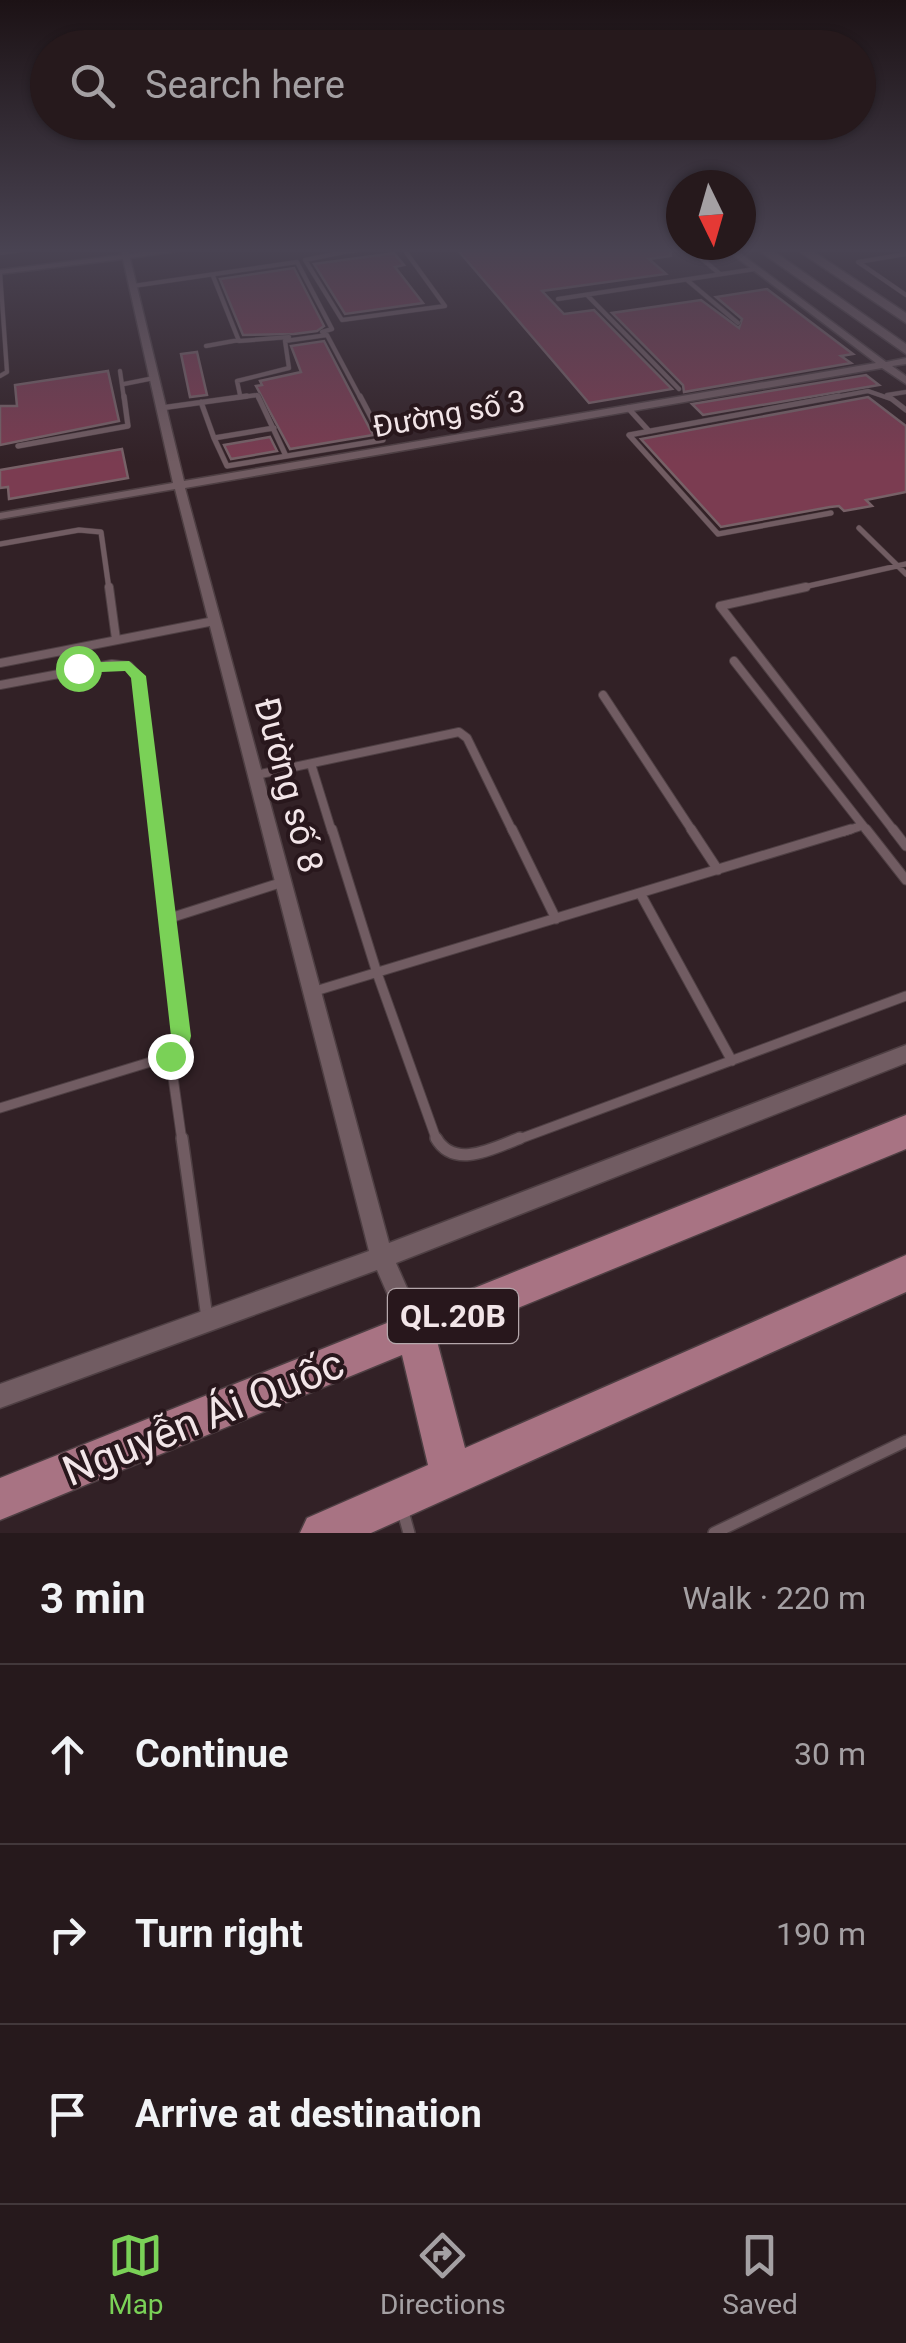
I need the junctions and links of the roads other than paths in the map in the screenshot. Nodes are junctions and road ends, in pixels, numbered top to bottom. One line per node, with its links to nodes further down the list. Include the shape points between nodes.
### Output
1 (3, 320): 16 (lane, via 8,372)
2 (141, 320): 17 (street, Đường số 8)
3 (231, 320): 10 (lane)
4 (327, 320): 10 (lane, via 332,329)
5 (611, 320): 20 (lane)
6 (734, 320): 9 (lane)
7 (823, 320): 14 (street)
8 (863, 320): 12 (main road)
9 (738, 323)
10 (239, 340): 11 (lane)
11 (206, 346)
12 (906, 350)
13 (906, 361): 14 (street, Đường số 3)
14 (883, 365): 18 (street); 26 (street, Đường số 3)
15 (120, 372): 19 (lane)
16 (0, 376)
17 (154, 378): 19 (lane); 25 (street, Đường số 8)
18 (906, 382)
19 (124, 384): 31 (lane, via 128,426)
20 (679, 389)
21 (906, 392): 23 (lane)
22 (240, 395): 24 (lane); 28 (lane, via 260,396); 32 (lane, via 237,381 289,368 284,341 329,336 382,440)
23 (887, 396): 27 (lane); 29 (lane, via 868,391)
24 (202, 402): 25 (lane); 30 (lane)
25 (162, 408): 33 (street, Đường số 8)
26 (628, 408): 29 (lane); 33 (street, Đường số 3)
27 (906, 410)
28 (274, 428): 30 (lane); 32 (lane)
29 (648, 430): 34 (lane, via 632,433 630,440 718,534)
30 (214, 438): 32 (lane, via 227,466)
31 (18, 446)
32 (286, 456)
33 (179, 485): 35 (street, Đường số 3); 40 (street, Đường số 8)
34 (831, 512)
35 (0, 516)
36 (859, 528): 38 (lane)
37 (0, 544): 41 (lane, via 101,532)
38 (902, 565): 39 (lane); 49 (lane, via 720,606)
39 (906, 574)
40 (214, 621): 41 (lane); 47 (street, Đường số 8)
41 (116, 639): 43 (lane)
42 (734, 661): 48 (lane)
43 (0, 663)
44 (0, 685): 54 (lane, via 112,664 129,666 138,676)
45 (603, 695): 50 (lane)
46 (311, 764): 47 (lane); 55 (lane, via 460,732); 56 (lane)
47 (255, 775): 52 (street, Đường số 8)
48 (862, 826): 50 (lane); 51 (lane)
49 (906, 846)
50 (718, 870): 53 (lane)
51 (906, 880)
52 (283, 882): 54 (lane); 57 (street, Đường số 8)
53 (640, 894): 55 (lane); 61 (lane)
54 (167, 919): 60 (lane, via 181,1036)
55 (556, 919): 56 (lane)
56 (376, 973): 57 (lane); 61 (lane, via 438,1144 456,1156)
57 (312, 992): 64 (street, Đường số 8)
58 (906, 996): 61 (lane)
59 (906, 1054): 64 (street)
60 (170, 1056): 62 (lane); 66 (lane)
61 (732, 1061)
62 (0, 1108)
63 (906, 1132): 67 (main road, Nguyễn Ái Quốc / QL.20B)
64 (382, 1257): 66 (street); 67 (street, Đường số 8)
65 (906, 1273): 70 (main road)
66 (207, 1320): 68 (street)
67 (415, 1331): 70 (main road); 71 (main road, Nguyễn Ái Quốc / QL.20B)
68 (0, 1396)
69 (906, 1441): 74 (lane)
70 (452, 1475): 72 (main road)
71 (0, 1500)
72 (404, 1516): 73 (main road)
73 (322, 1533)
74 (714, 1533)

